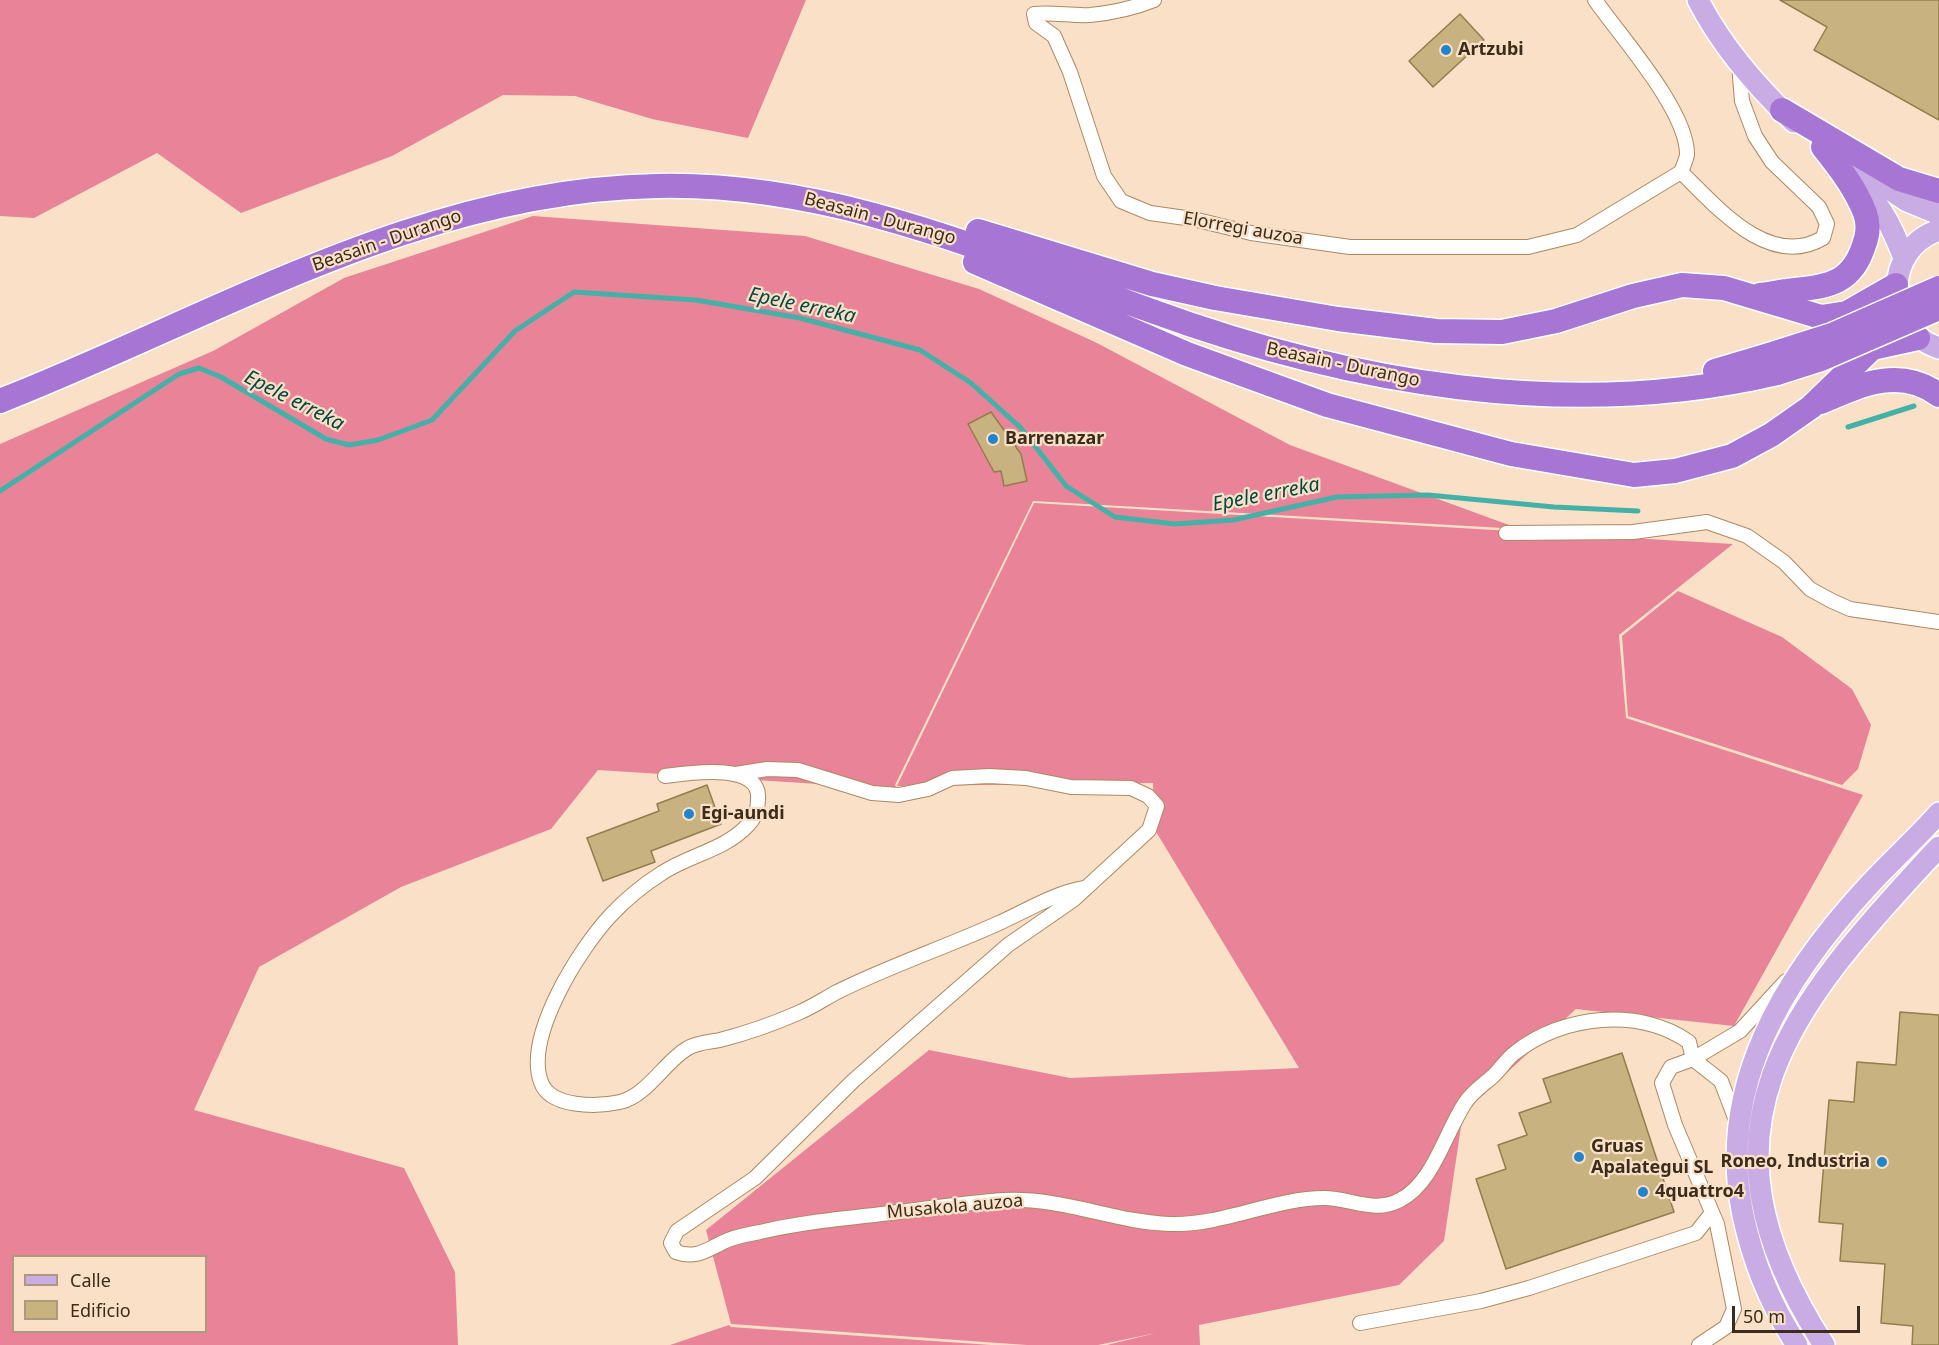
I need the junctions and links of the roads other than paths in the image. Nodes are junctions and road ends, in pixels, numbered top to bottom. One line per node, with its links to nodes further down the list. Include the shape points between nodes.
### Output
1 (1154, 0): 7 (street, Elorregi auzoa, via 1089,15 1034,14 1036,23 1054,36 1070,72 1104,176 1121,201 1150,213 1350,247 1528,247 1577,235)
2 (1595, 0): 7 (street, via 1671,102 1686,148)
3 (1698, 0): 4 (main road)
4 (1739, 64): 5 (main road); 7 (street, via 1742,101 1755,136 1772,162 1819,207 1827,224 1823,238 1809,246 1789,247 1764,240 1734,224)
5 (1782, 110): 6 (main road); 8 (highway, via 1899,179)
6 (1823, 147): 10 (main road, via 1907,201); 12 (main road, via 1874,197 1888,218); 15 (highway, via 1844,174 1866,215 1868,234 1862,251 1854,266 1834,284)
7 (1681, 172)
8 (1939, 191)
9 (820, 200): 15 (highway, via 908,209 1152,284 1215,298 1436,331 1502,332 1682,285); 18 (highway, Beasain - Durango, via 940,233 1188,324 1325,364 1406,380 1557,395 1668,392 1703,387); 20 (highway, Beasain - Durango, via 737,188 657,186 576,191 471,213 270,281); 21 (highway, via 879,228 982,265 1256,380 1374,419 1511,454 1635,476 1675,471 1732,456)
10 (1939, 214)
11 (1939, 230): 12 (main road, via 1915,243)
12 (1904, 258): 13 (main road)
13 (1896, 285): 15 (highway, via 1847,313 1821,316); 17 (main road, via 1897,305 1905,323)
14 (1939, 288): 18 (highway, bridge)
15 (1753, 295)
16 (1939, 308): 18 (highway, bridge, via 1821,359)
17 (1931, 348): 21 (highway, via 1872,348)
18 (1773, 364)
19 (1939, 395): 21 (highway, via 1915,383 1886,379 1871,381)
20 (0, 401)
21 (1811, 407)
22 (1506, 533): 23 (street, via 1624,533 1707,522 1747,536 1784,562 1810,589 1841,605)
23 (1939, 622)
24 (736, 774): 25 (street, Musakola auzoa); 28 (street, Musakola auzoa, via 798,770 872,793 899,795 928,789 952,778 989,776 1071,787 1131,788 1148,795 1157,806 1149,830); 28 (street, Musakola auzoa, via 753,782 758,790 755,815 748,826 727,842 664,871 635,892 610,916 567,979 541,1036 536,1069 543,1088 554,1098 595,1105 623,1102 688,1048 791,1016 1064,891)
25 (665, 776)
26 (1939, 813): 29 (main road, via 1869,885)
27 (1939, 847): 36 (main road, via 1856,938 1818,987 1777,1059 1763,1101 1758,1145 1766,1227 1799,1307)
28 (1085, 888): 30 (street, Musakola auzoa, via 1008,945 904,1036 755,1178 677,1231 672,1249 681,1254 699,1254 732,1239 769,1230 1001,1200 1062,1203 1130,1220 1168,1224 1193,1223 1319,1198 1385,1205 1403,1198 1421,1182 1471,1095 1514,1053 1536,1038 1581,1023 1624,1020 1675,1033 1689,1042)
29 (1813, 954): 30 (street, via 1740,1031); 31 (main road, via 1777,1010 1756,1053 1742,1095)
30 (1693, 1059): 31 (street, Musakola auzoa, via 1721,1081); 32 (street, via 1671,1067 1662,1083 1664,1099)
31 (1738, 1126): 35 (main road, via 1738,1190 1748,1238 1765,1288)
32 (1711, 1214): 33 (street, via 1696,1233 1529,1288); 34 (street, via 1717,1224 1734,1309 1726,1327)
33 (1360, 1323)
34 (1699, 1345)
35 (1797, 1345)
36 (1824, 1345)

